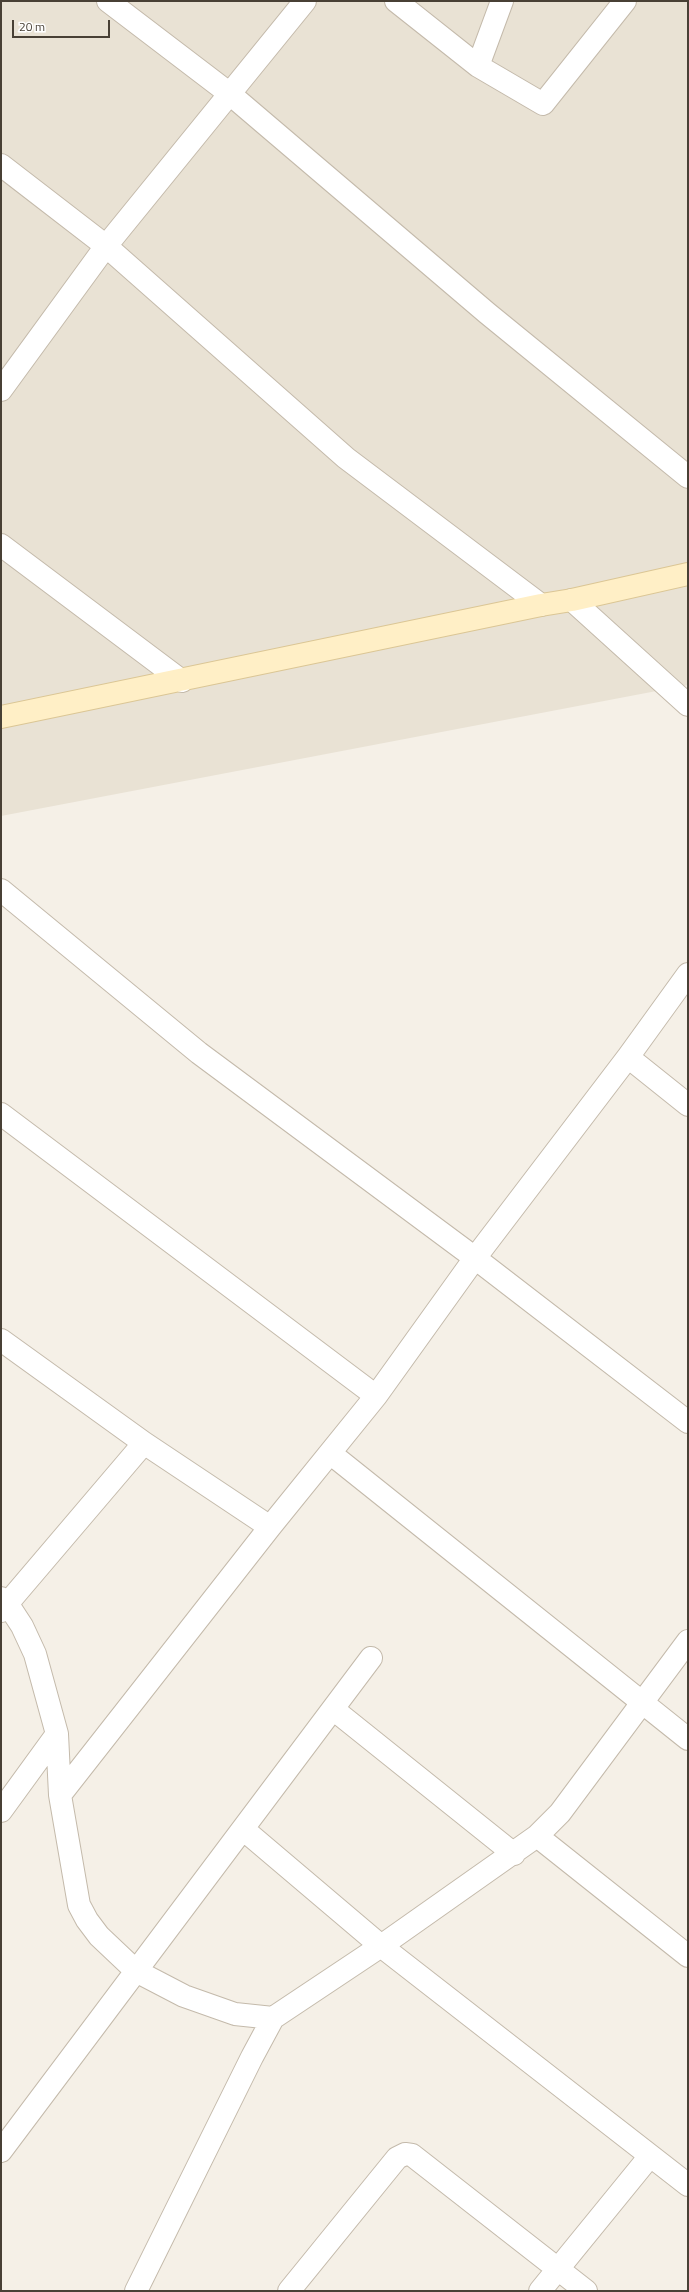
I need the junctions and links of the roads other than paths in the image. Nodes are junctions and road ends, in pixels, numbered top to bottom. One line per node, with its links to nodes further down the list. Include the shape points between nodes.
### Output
1 (108, 1): 7 (street)
2 (305, 1): 7 (street)
3 (396, 1): 6 (street)
4 (502, 1): 6 (street)
5 (625, 1): 6 (street, via 543,104)
6 (478, 66)
7 (230, 94): 9 (street); 11 (street, via 487,313)
8 (1, 165): 9 (street)
9 (106, 246): 10 (street); 15 (street, via 346,458)
10 (1, 390)
11 (688, 477)
12 (1, 545): 16 (street)
13 (688, 574): 14 (street)
14 (572, 600): 15 (street); 17 (street)
15 (541, 605): 16 (street)
16 (182, 681): 18 (street)
17 (688, 705)
18 (1, 717)
19 (1, 890): 24 (street, via 199,1053)
20 (688, 974): 21 (street)
21 (628, 1057): 22 (street); 24 (street)
22 (688, 1105)
23 (1, 1114): 26 (street)
24 (475, 1258): 26 (street); 27 (street)
25 (1, 1340): 28 (street)
26 (376, 1396): 29 (street)
27 (688, 1422)
28 (144, 1443): 30 (street); 31 (street)
29 (330, 1453): 30 (street); 34 (street)
30 (270, 1527): 38 (street)
31 (3, 1604): 36 (street, via 22,1626 35,1654)
32 (688, 1641): 34 (street)
33 (372, 1658): 35 (street)
34 (643, 1703): 37 (street); 41 (street, via 560,1813)
35 (333, 1709): 40 (street); 42 (street)
36 (57, 1734): 38 (street); 39 (street)
37 (688, 1739)
38 (60, 1795): 45 (street, via 79,1905 99,1936)
39 (1, 1811)
40 (243, 1829): 43 (street); 45 (street)
41 (537, 1836): 42 (street); 44 (street)
42 (514, 1854): 43 (street)
43 (381, 1946): 46 (street); 48 (street)
44 (688, 1956)
45 (136, 1971): 46 (street, via 184,1996 213,2007 235,2014); 47 (street)
46 (273, 2018): 51 (street)
47 (1, 2151)
48 (650, 2156): 49 (street); 50 (street)
49 (688, 2185)
50 (557, 2268): 52 (street, via 412,2155 405,2154 397,2158); 53 (street); 54 (street)
51 (136, 2291)
52 (289, 2291)
53 (540, 2291)
54 (586, 2291)

